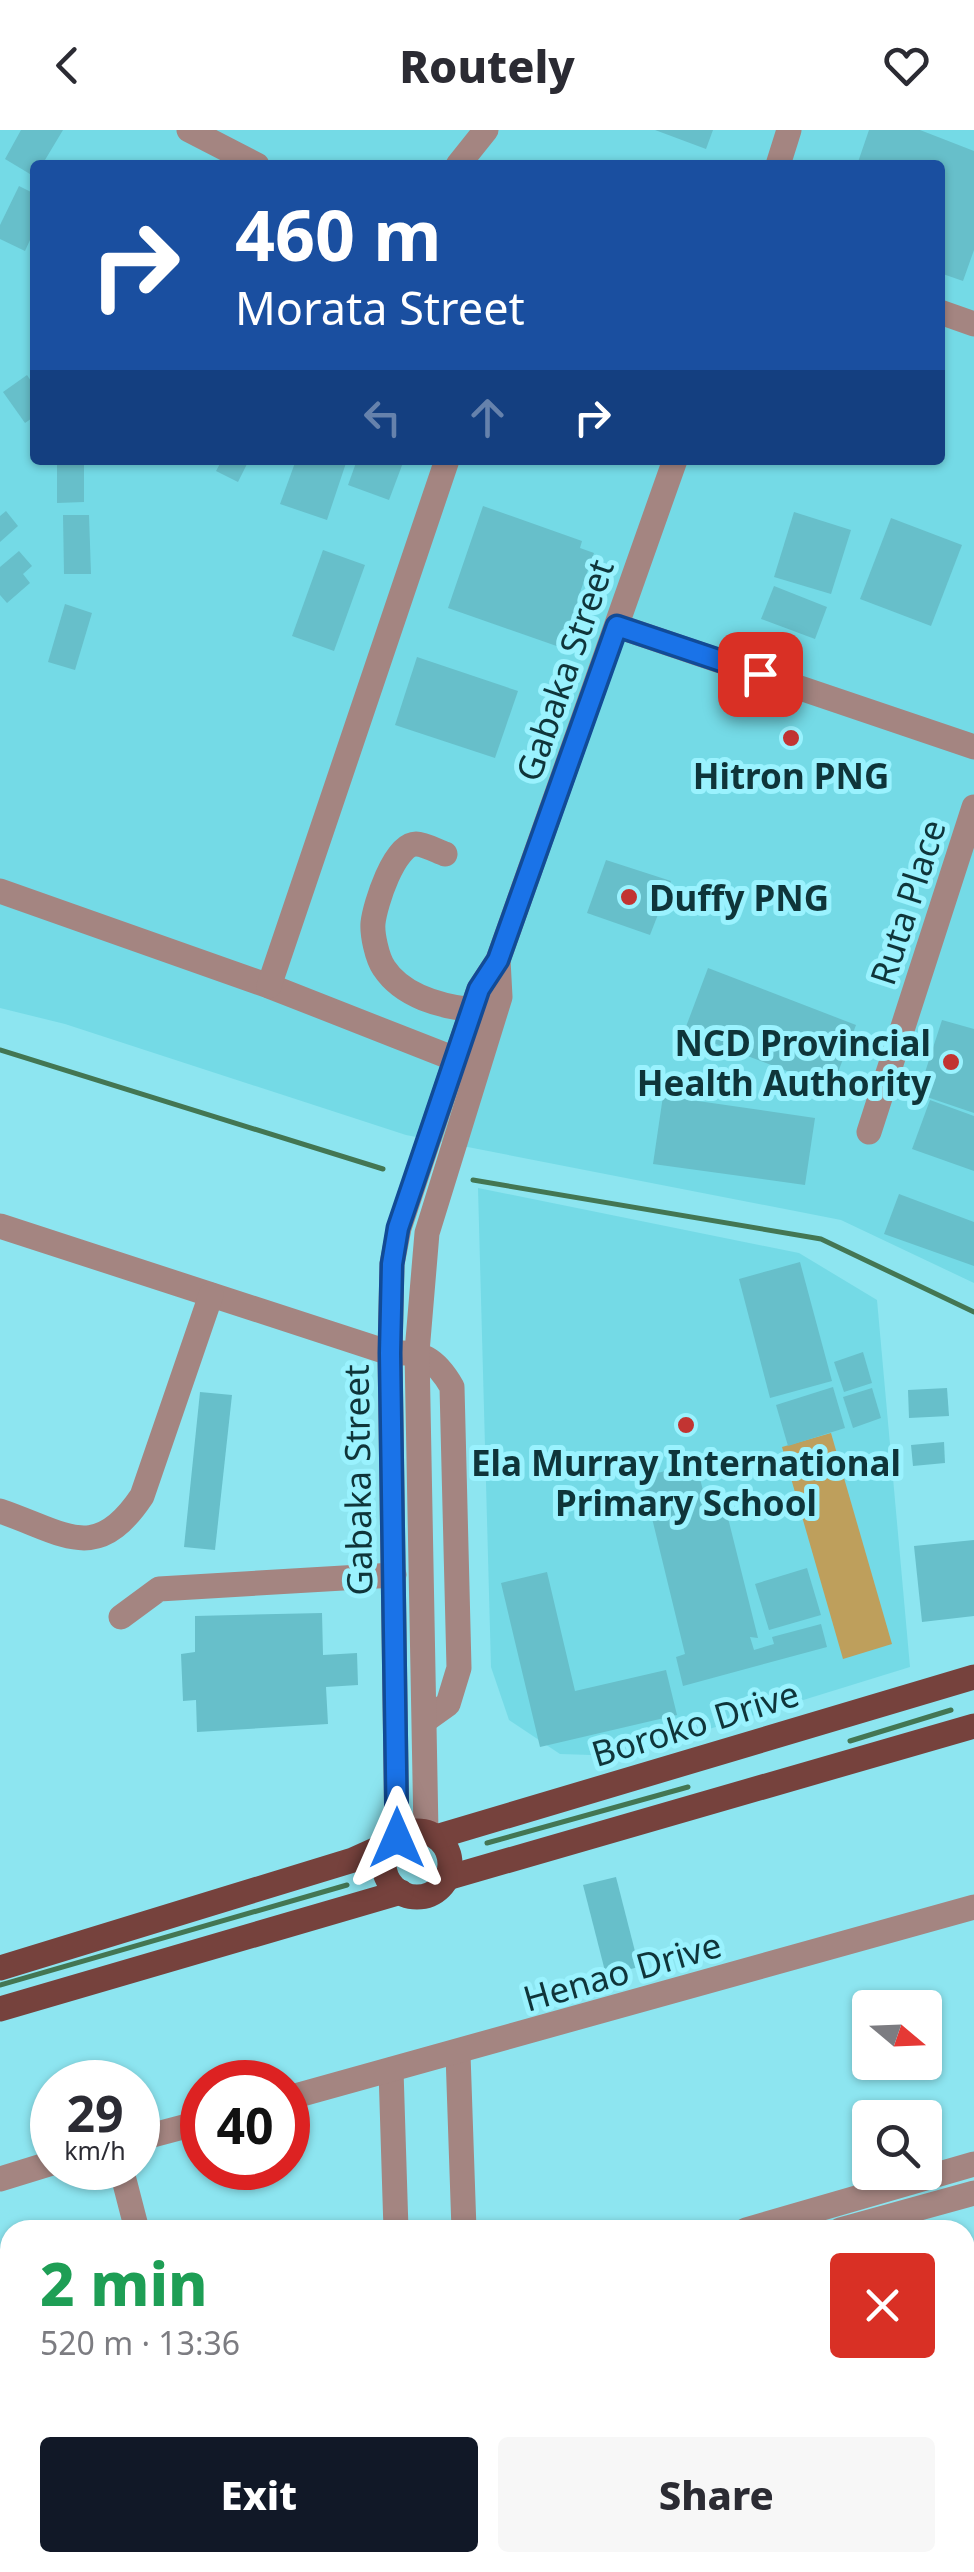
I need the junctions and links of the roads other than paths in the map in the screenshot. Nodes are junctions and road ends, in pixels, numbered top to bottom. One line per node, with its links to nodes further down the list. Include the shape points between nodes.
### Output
1 (188, 130): 4 (street)
2 (486, 130): 5 (street)
3 (790, 130): 6 (street)
4 (247, 160)
5 (462, 160)
6 (780, 160)
7 (945, 314): 8 (street)
8 (974, 324)
9 (446, 465): 17 (street)
10 (673, 465): 11 (street, Gabaka Street)
11 (617, 626): 12 (street); 16 (street, Gabaka Street)
12 (974, 748)
13 (974, 807): 20 (street, Ruta Place)
14 (445, 854): 18 (street, via 408,846 386,876 372,925 383,967 398,981 432,1004)
15 (0, 892): 17 (street)
16 (498, 960): 18 (street, Gabaka Street); 23 (street, Gabaka Street, via 500,998 427,1233)
17 (269, 986): 19 (street)
18 (472, 1010): 19 (street, Gabaka Street)
19 (455, 1059): 24 (street, Gabaka Street, via 398,1228)
20 (869, 1132)
21 (0, 1226): 22 (street)
22 (211, 1294): 24 (street); 25 (street, via 142,1496 124,1523 86,1540)
23 (418, 1352): 24 (street); 30 (street, Gabaka Street)
24 (390, 1353): 26 (street, Gabaka Street)
25 (0, 1511)
26 (394, 1575): 27 (street, via 159,1589); 31 (street, Gabaka Street)
27 (121, 1617)
28 (974, 1677): 30 (main road, Boroko Drive)
29 (974, 1726): 32 (main road)
30 (431, 1834): 31 (main road, via 411,1832); 32 (main road, via 449,1855)
31 (395, 1840): 33 (main road, via 385,1857 386,1874); 35 (main road, via 353,1860)
32 (446, 1878): 33 (main road, via 432,1893)
33 (401, 1892): 36 (main road)
34 (974, 1907): 37 (street, Henao Drive)
35 (0, 1968)
36 (0, 2009)
37 (458, 2054): 38 (street, Henao Drive); 47 (street)
38 (392, 2070): 39 (street, Henao Drive); 46 (street)
39 (310, 2092)
40 (974, 2164): 48 (street)
41 (30, 2170): 42 (street)
42 (0, 2178)
43 (126, 2190): 45 (street)
44 (974, 2193): 49 (street)
45 (134, 2220)
46 (396, 2220)
47 (464, 2220)
48 (781, 2220)
49 (876, 2220)

